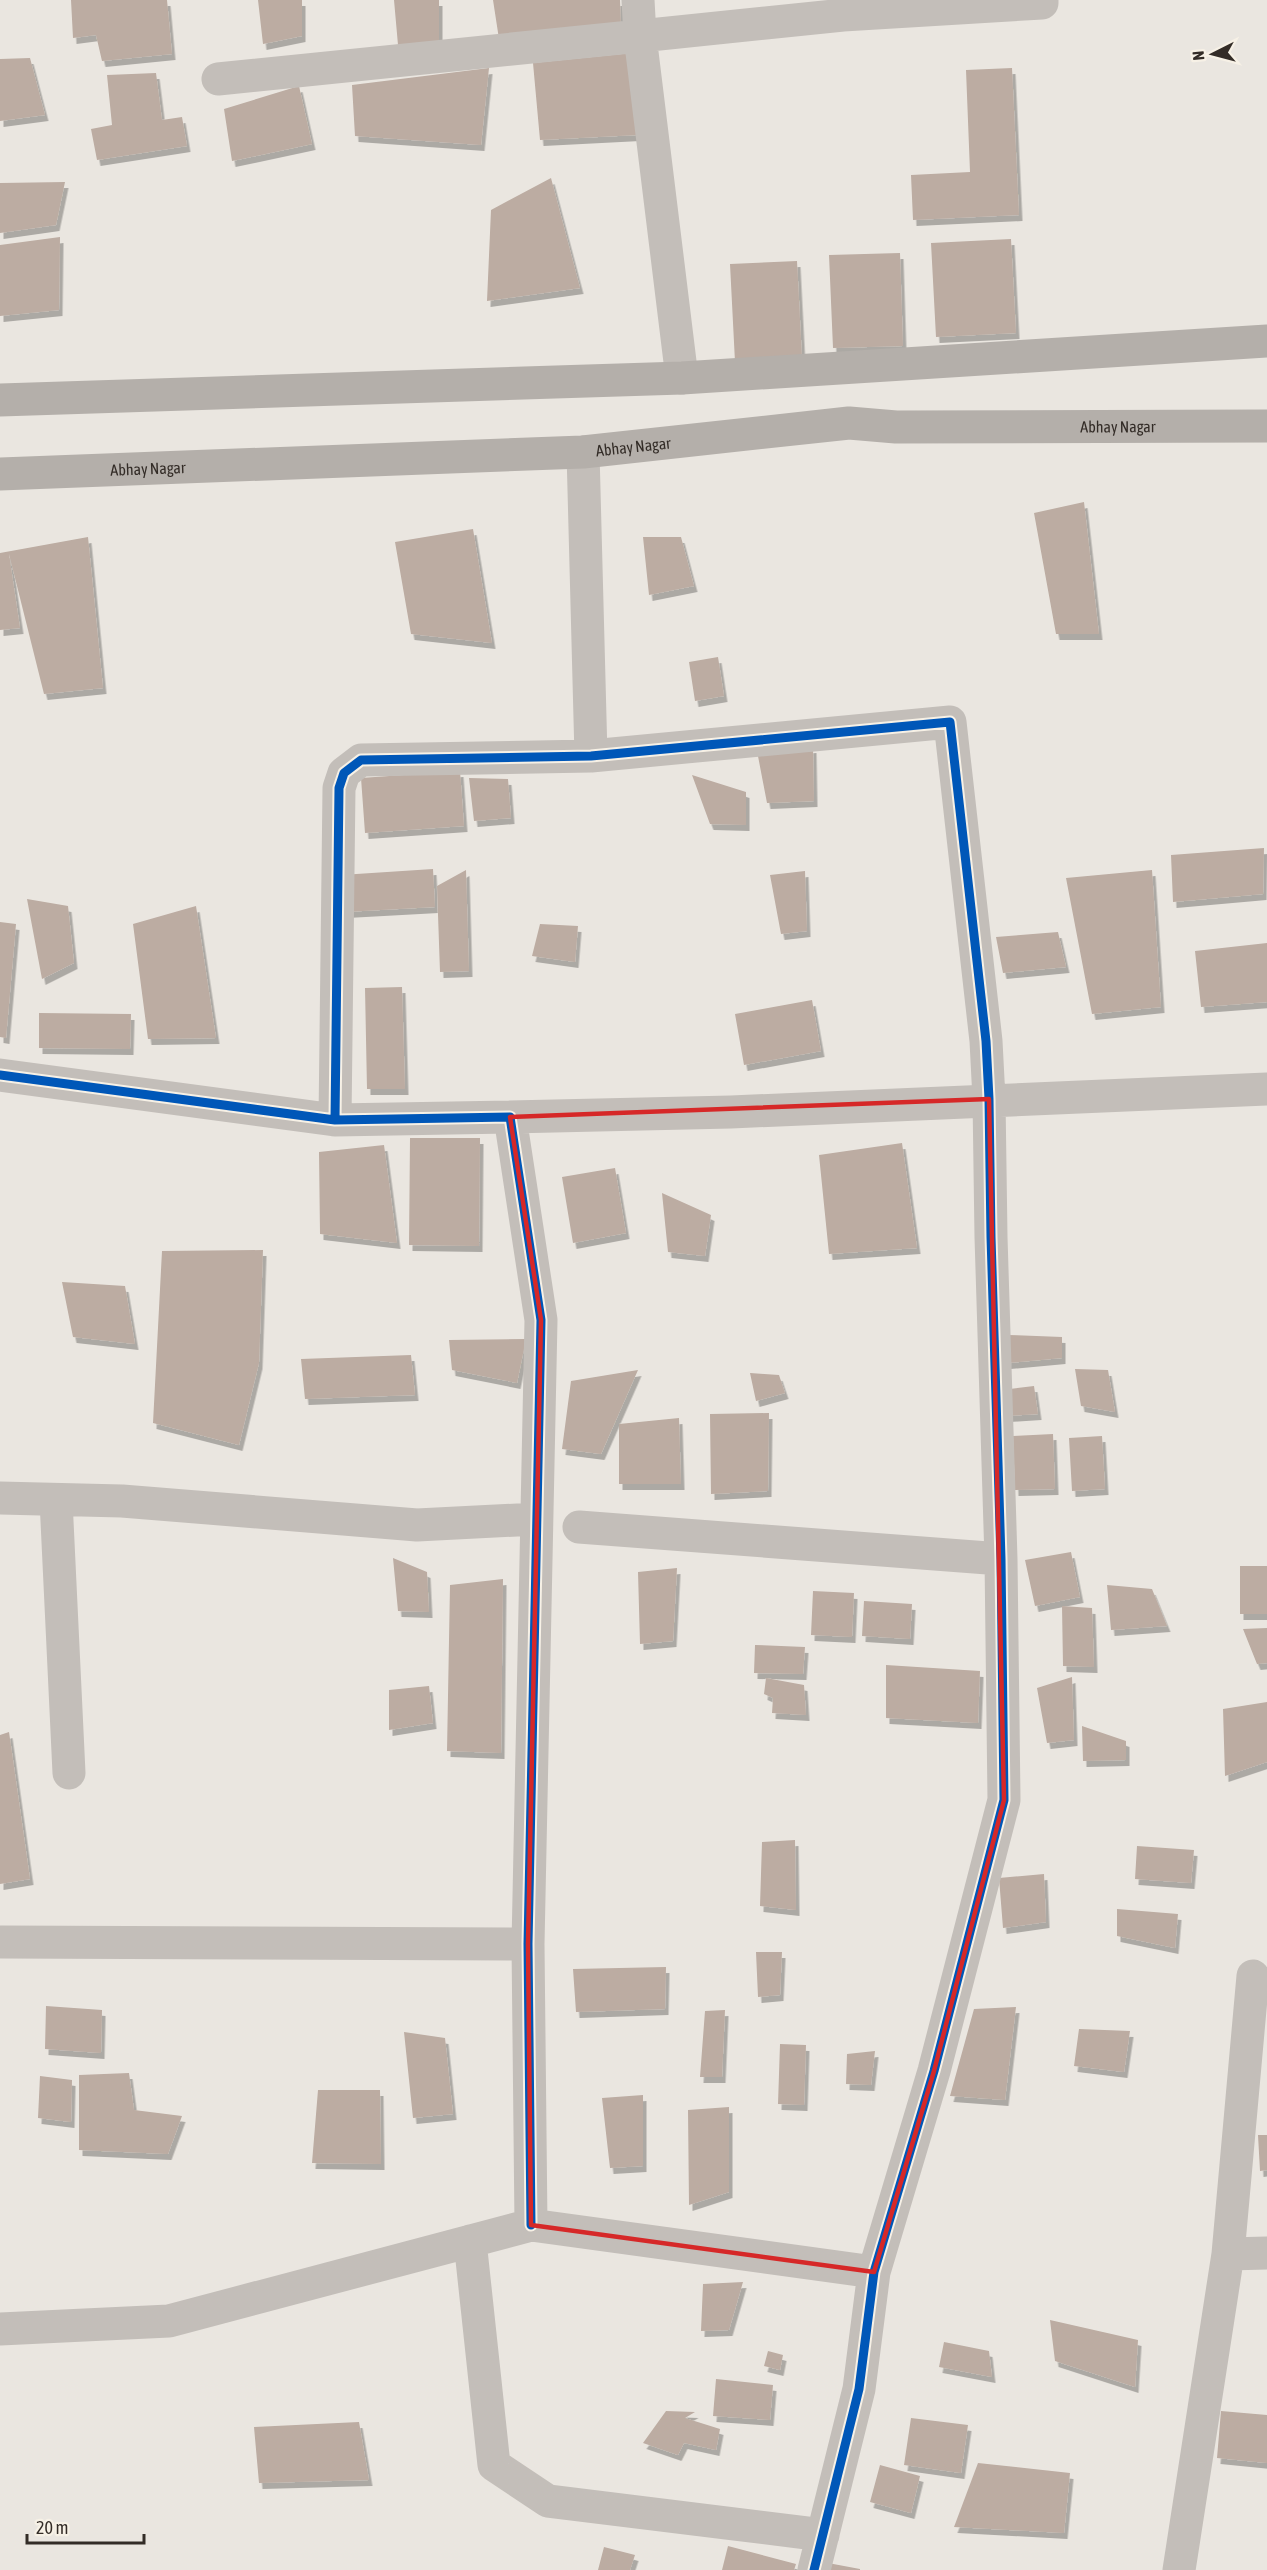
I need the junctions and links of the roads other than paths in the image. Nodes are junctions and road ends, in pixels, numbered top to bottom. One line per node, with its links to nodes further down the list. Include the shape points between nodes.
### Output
1 (638, 0): 3 (street)
2 (1042, 0): 3 (street)
3 (640, 36): 4 (street); 6 (street)
4 (218, 79)
5 (1267, 340): 6 (main road)
6 (682, 378): 7 (main road)
7 (0, 400)
8 (1267, 426): 9 (main road, Abhay Nagar, via 896,427 849,423)
9 (584, 452): 10 (main road, Abhay Nagar); 11 (street)
10 (0, 474)
11 (591, 756): 14 (street, via 950,722); 16 (street, via 361,760 344,773 339,788 337,839)
12 (0, 1075): 16 (street)
13 (1267, 1089): 14 (street)
14 (990, 1100): 15 (street); 21 (street)
15 (510, 1117): 16 (street); 19 (street, via 541,1320)
16 (335, 1120)
17 (0, 1498): 18 (street)
18 (56, 1500): 19 (street, via 133,1502 417,1525); 22 (street)
19 (536, 1519): 24 (street)
20 (579, 1527): 21 (street)
21 (1001, 1559): 30 (street, via 1004,1800 934,2072)
22 (69, 1773)
23 (0, 1942): 24 (street)
24 (528, 1944): 26 (street)
25 (1253, 1976): 29 (street)
26 (531, 2225): 27 (street); 30 (street)
27 (470, 2241): 31 (street, via 169,2321); 32 (street, via 494,2464 548,2501)
28 (1267, 2253): 29 (street)
29 (1228, 2254): 34 (street)
30 (874, 2272): 32 (street, via 859,2389)
31 (0, 2329)
32 (823, 2535): 33 (street)
33 (814, 2570)
34 (1179, 2570)

